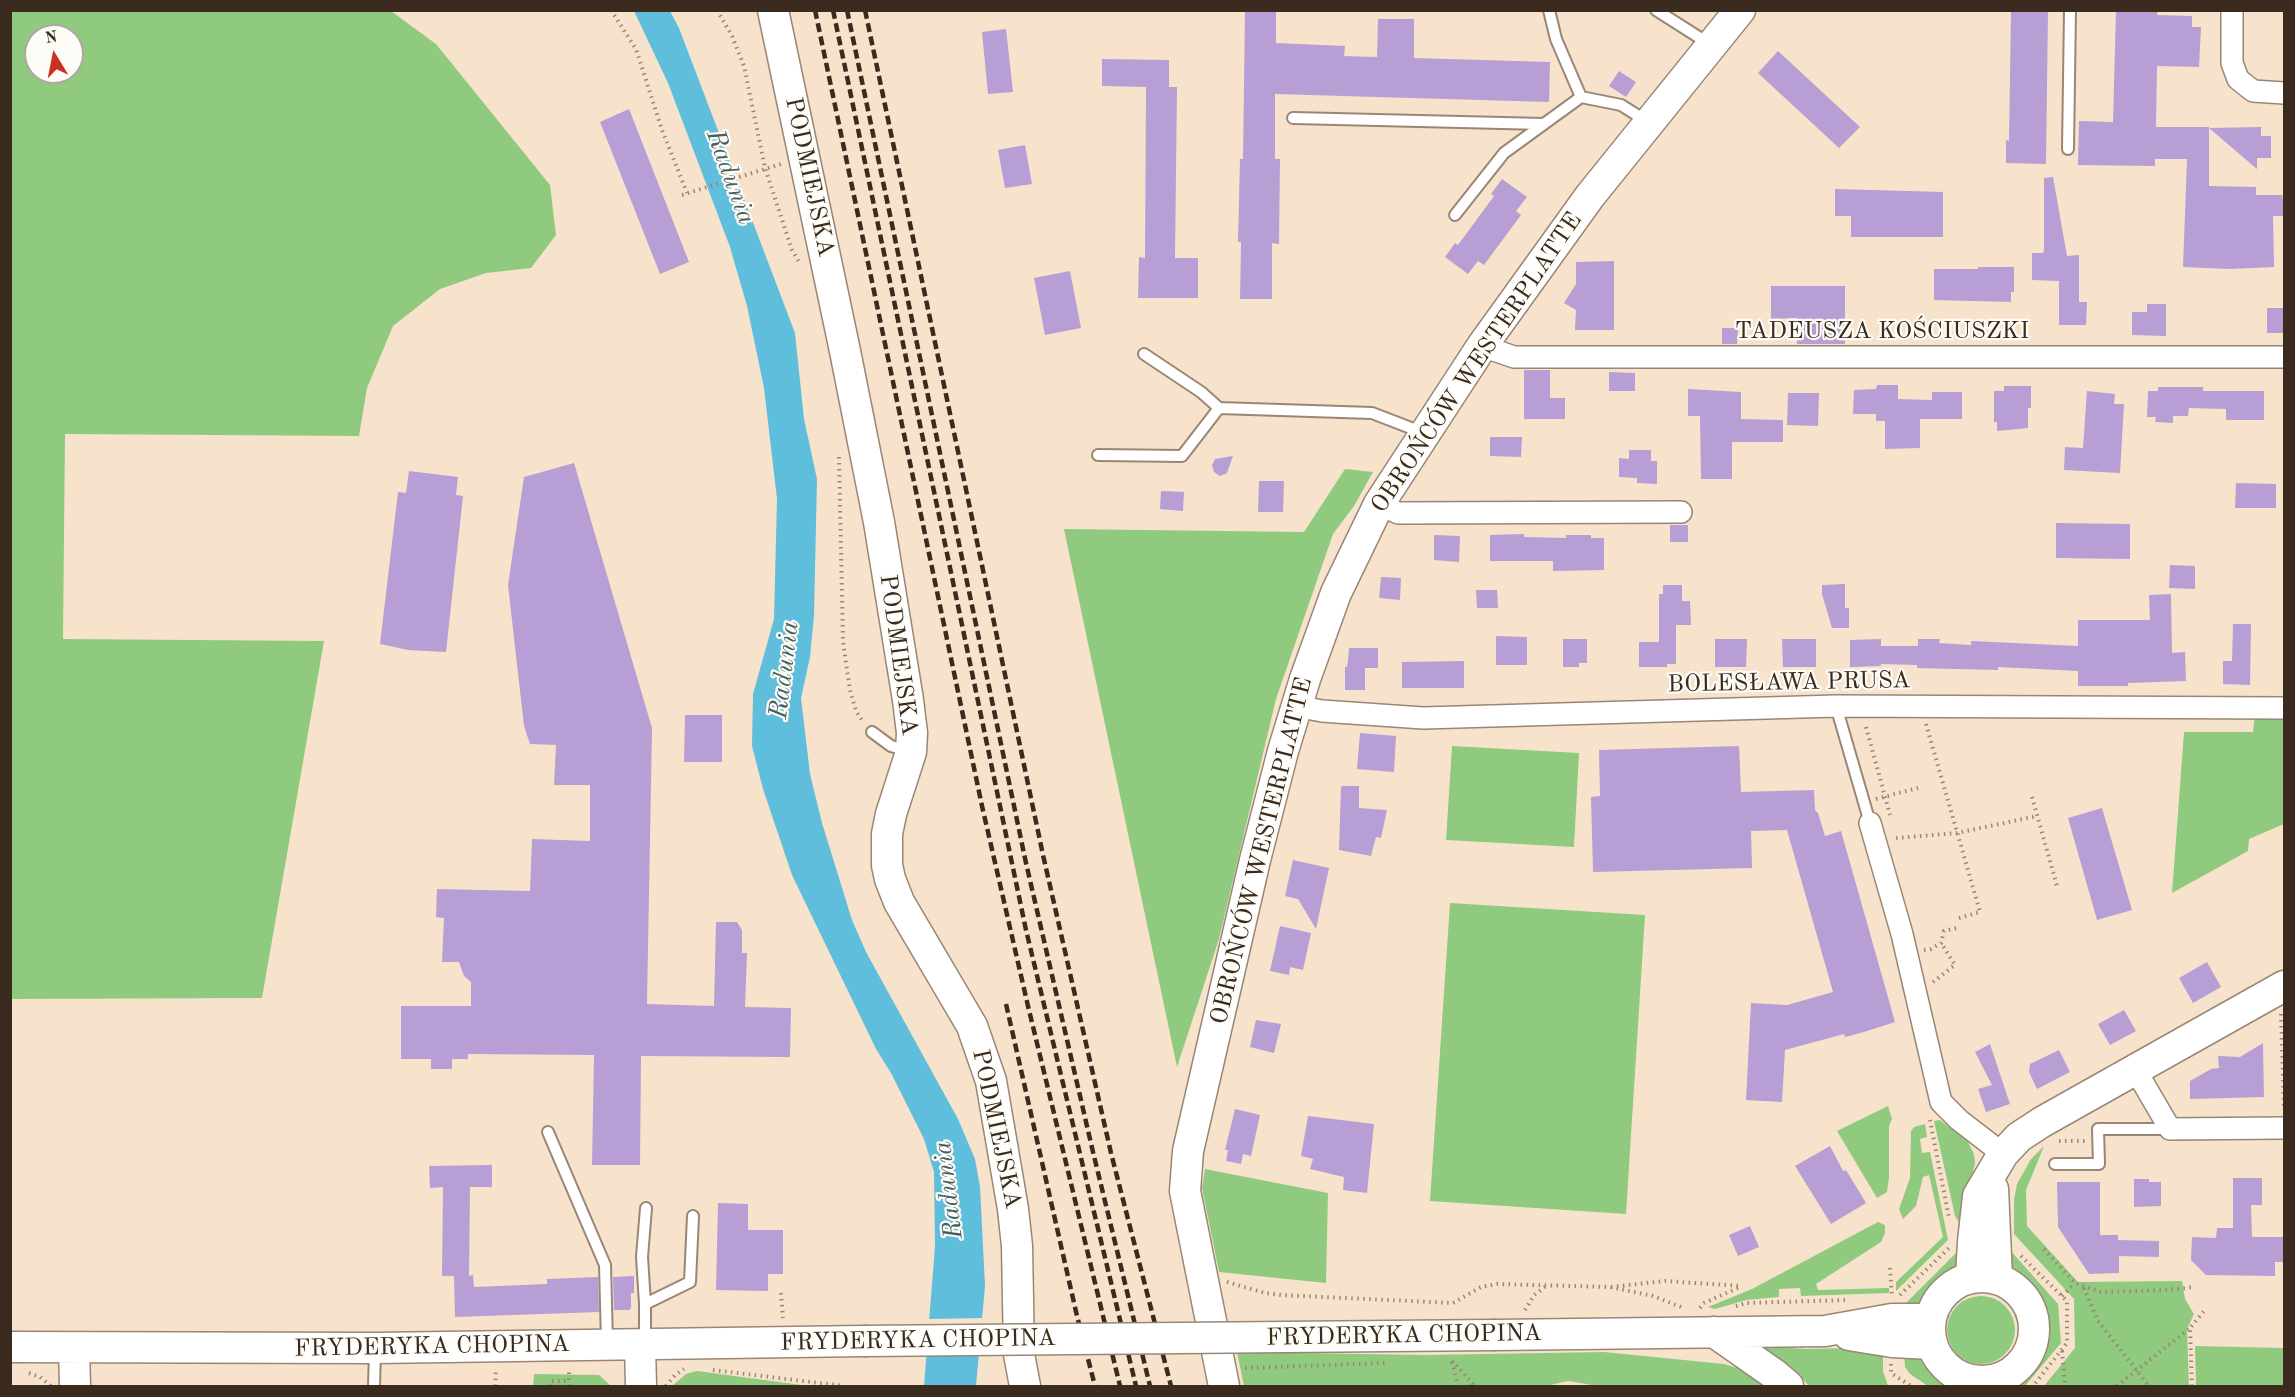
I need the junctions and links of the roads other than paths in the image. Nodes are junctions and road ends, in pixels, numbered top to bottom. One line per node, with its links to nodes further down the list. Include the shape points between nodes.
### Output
1 (773, 10): 27 (street, PODMIEJSKA, via 879,522 909,700)
2 (1549, 10): 9 (lane, via 1556,39)
3 (1656, 10): 7 (lane)
4 (1740, 10): 7 (street, OBROŃCÓW WESTERPLATTE)
5 (2070, 10): 13 (lane)
6 (2232, 10): 8 (street, via 2232,63 2238,78 2253,91)
7 (1711, 45): 11 (street, OBROŃCÓW WESTERPLATTE)
8 (2284, 93)
9 (1581, 96): 11 (lane, via 1621,105); 12 (lane)
10 (1293, 118): 12 (lane)
11 (1648, 122): 15 (street, OBROŃCÓW WESTERPLATTE)
12 (1544, 124): 14 (lane, via 1504,153)
13 (2068, 149)
14 (1455, 214)
15 (1482, 346): 17 (street, TADEUSZA KOŚCIUSZKI, via 1514,357); 19 (street, OBROŃCÓW WESTERPLATTE)
16 (1144, 354): 18 (lane)
17 (2284, 357)
18 (1220, 408): 19 (lane, via 1372,413); 20 (lane, via 1182,456)
19 (1425, 433): 21 (street, OBROŃCÓW WESTERPLATTE)
20 (1098, 455)
21 (1379, 504): 22 (street, via 1398,513); 24 (street, OBROŃCÓW WESTERPLATTE, via 1336,593)
22 (1681, 512)
23 (1836, 705): 24 (street, BOLESŁAWA PRUSA, via 1423,718); 25 (street, BOLESŁAWA PRUSA); 28 (lane)
24 (1296, 706): 47 (street, OBROŃCÓW WESTERPLATTE, via 1255,860 1188,1151 1185,1191)
25 (2284, 708)
26 (872, 732): 27 (lane, via 891,746)
27 (911, 752): 52 (street, PODMIEJSKA, via 889,824 887,865 899,902 972,1026 991,1081 1013,1209)
28 (1870, 823): 34 (street, via 1902,934 1941,1102)
29 (2283, 999): 30 (street)
30 (2135, 1069): 32 (street); 34 (street, via 2028,1130)
31 (2284, 1128): 32 (street)
32 (2170, 1129): 35 (lane, via 2098,1130 2099,1164)
33 (548, 1132): 42 (lane, via 605,1265)
34 (1997, 1162): 38 (street, via 1978,1196 1985,1243)
35 (2055, 1164)
36 (646, 1208): 39 (lane, via 642,1257)
37 (693, 1216): 39 (lane, via 690,1282)
38 (1984, 1279): 40 (street, via 1957,1283 1945,1292 1936,1305); 48 (street, via 2009,1285 2024,1299 2033,1317 2034,1330 2026,1358 2016,1368 2005,1376)
39 (645, 1304): 43 (lane)
40 (1932, 1331): 41 (street, FRYDERYKA CHOPINA, via 1892,1319 1826,1331); 48 (street, via 1945,1366)
41 (1714, 1332): 43 (street, FRYDERYKA CHOPINA, bridge); 53 (street)
42 (606, 1345): 43 (street, FRYDERYKA CHOPINA); 45 (street, FRYDERYKA CHOPINA)
43 (643, 1345): 51 (street)
44 (74, 1348): 45 (street, FRYDERYKA CHOPINA); 46 (street, FRYDERYKA CHOPINA); 49 (street)
45 (375, 1348): 50 (lane)
46 (15, 1360)
47 (1222, 1379)
48 (1979, 1383)
49 (75, 1386)
50 (374, 1386)
51 (641, 1386)
52 (1025, 1386)
53 (1788, 1386)

